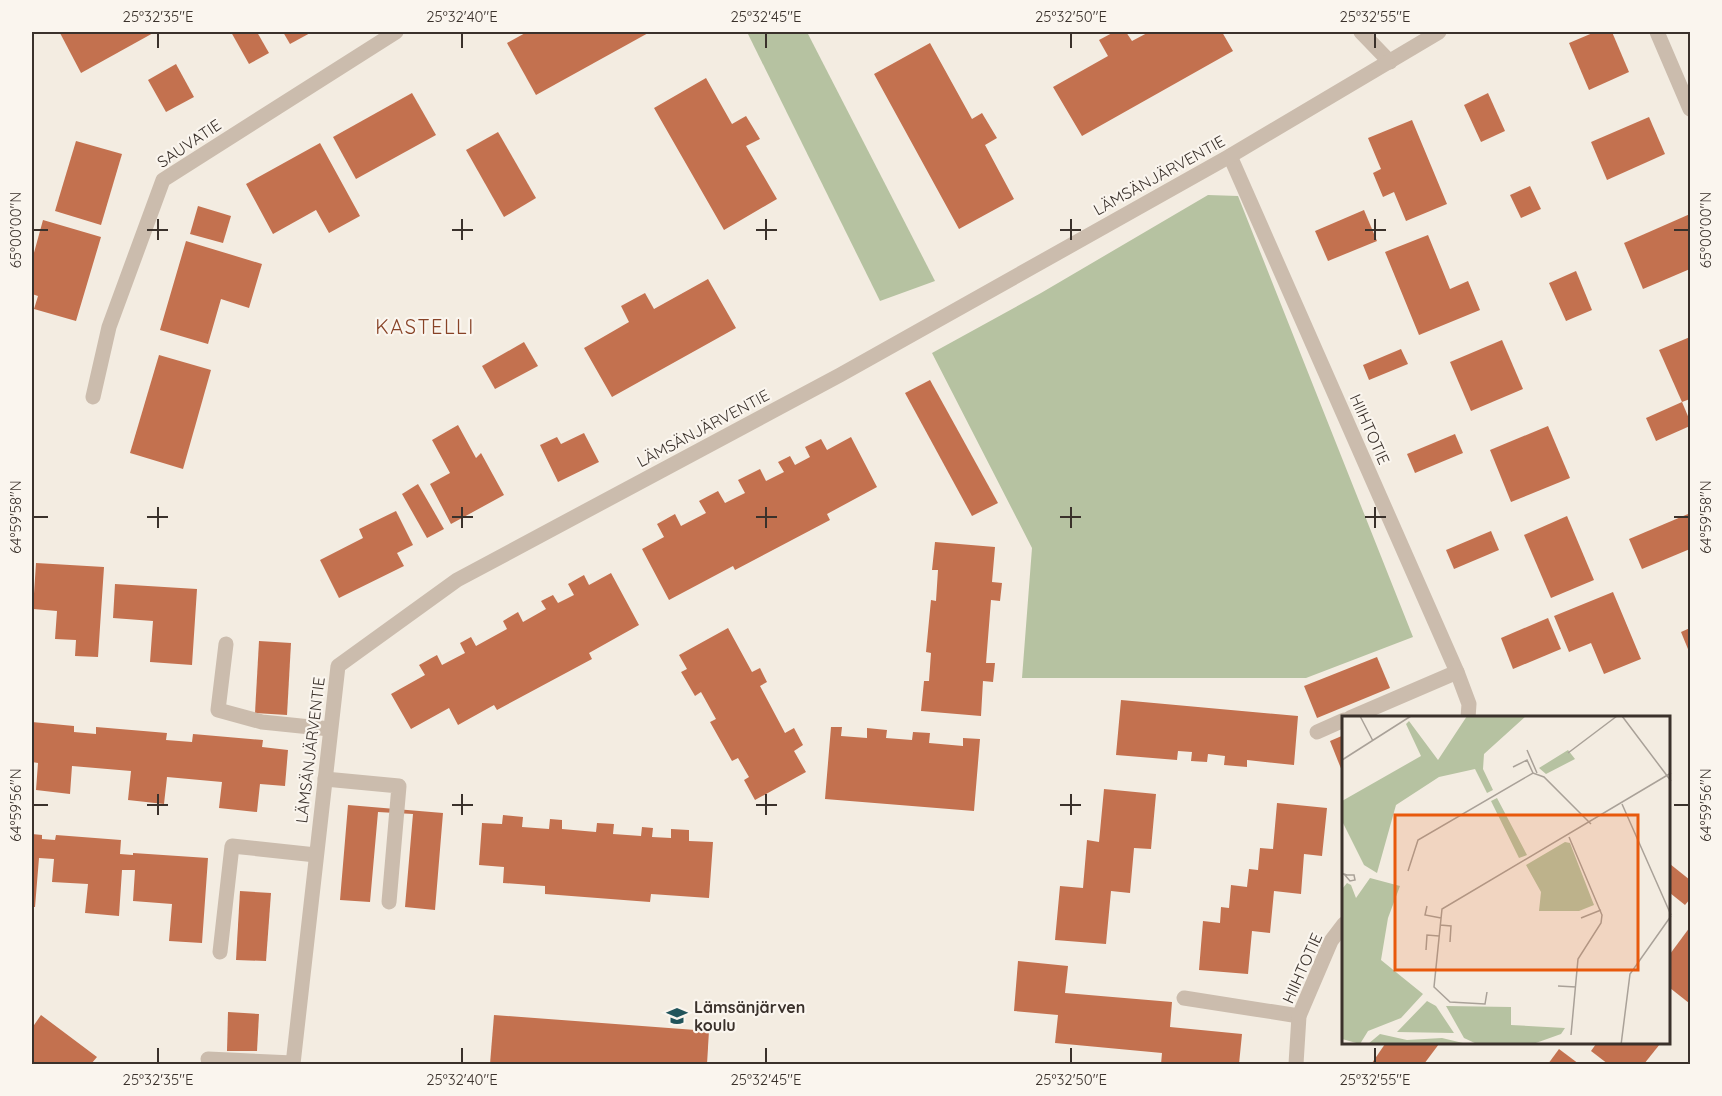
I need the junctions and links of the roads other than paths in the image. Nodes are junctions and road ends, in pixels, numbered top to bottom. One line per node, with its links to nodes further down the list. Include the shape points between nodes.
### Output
1 (396, 32): 8 (street, SAUVATIE, via 164,180 109,327)
2 (1361, 32): 5 (street)
3 (1439, 32): 5 (street, LÄMSÄNJÄRVENTIE)
4 (1657, 32): 6 (street)
5 (1390, 62): 7 (street, LÄMSÄNJÄRVENTIE)
6 (1690, 109)
7 (1230, 156): 10 (street, HIIHTOTIE); 14 (street, LÄMSÄNJÄRVENTIE, via 840,375 457,580 338,666)
8 (93, 397)
9 (226, 644): 14 (street, via 218,710 262,722)
10 (1457, 672): 11 (street); 12 (street, HIIHTOTIE, via 1469,704)
11 (1355, 716)
12 (1468, 716)
13 (1342, 721): 15 (street)
14 (330, 729): 16 (street, LÄMSÄNJÄRVENTIE)
15 (1317, 732)
16 (325, 778): 17 (street, LÄMSÄNJÄRVENTIE); 18 (street, via 399,786)
17 (316, 855): 20 (street, via 232,846); 24 (street, LÄMSÄNJÄRVENTIE)
18 (389, 902)
19 (1342, 927): 22 (street, HIIHTOTIE, via 1331,941)
20 (220, 952)
21 (1184, 998): 22 (street)
22 (1299, 1016): 25 (street, HIIHTOTIE)
23 (208, 1059): 24 (street)
24 (293, 1064)
25 (1296, 1065)

